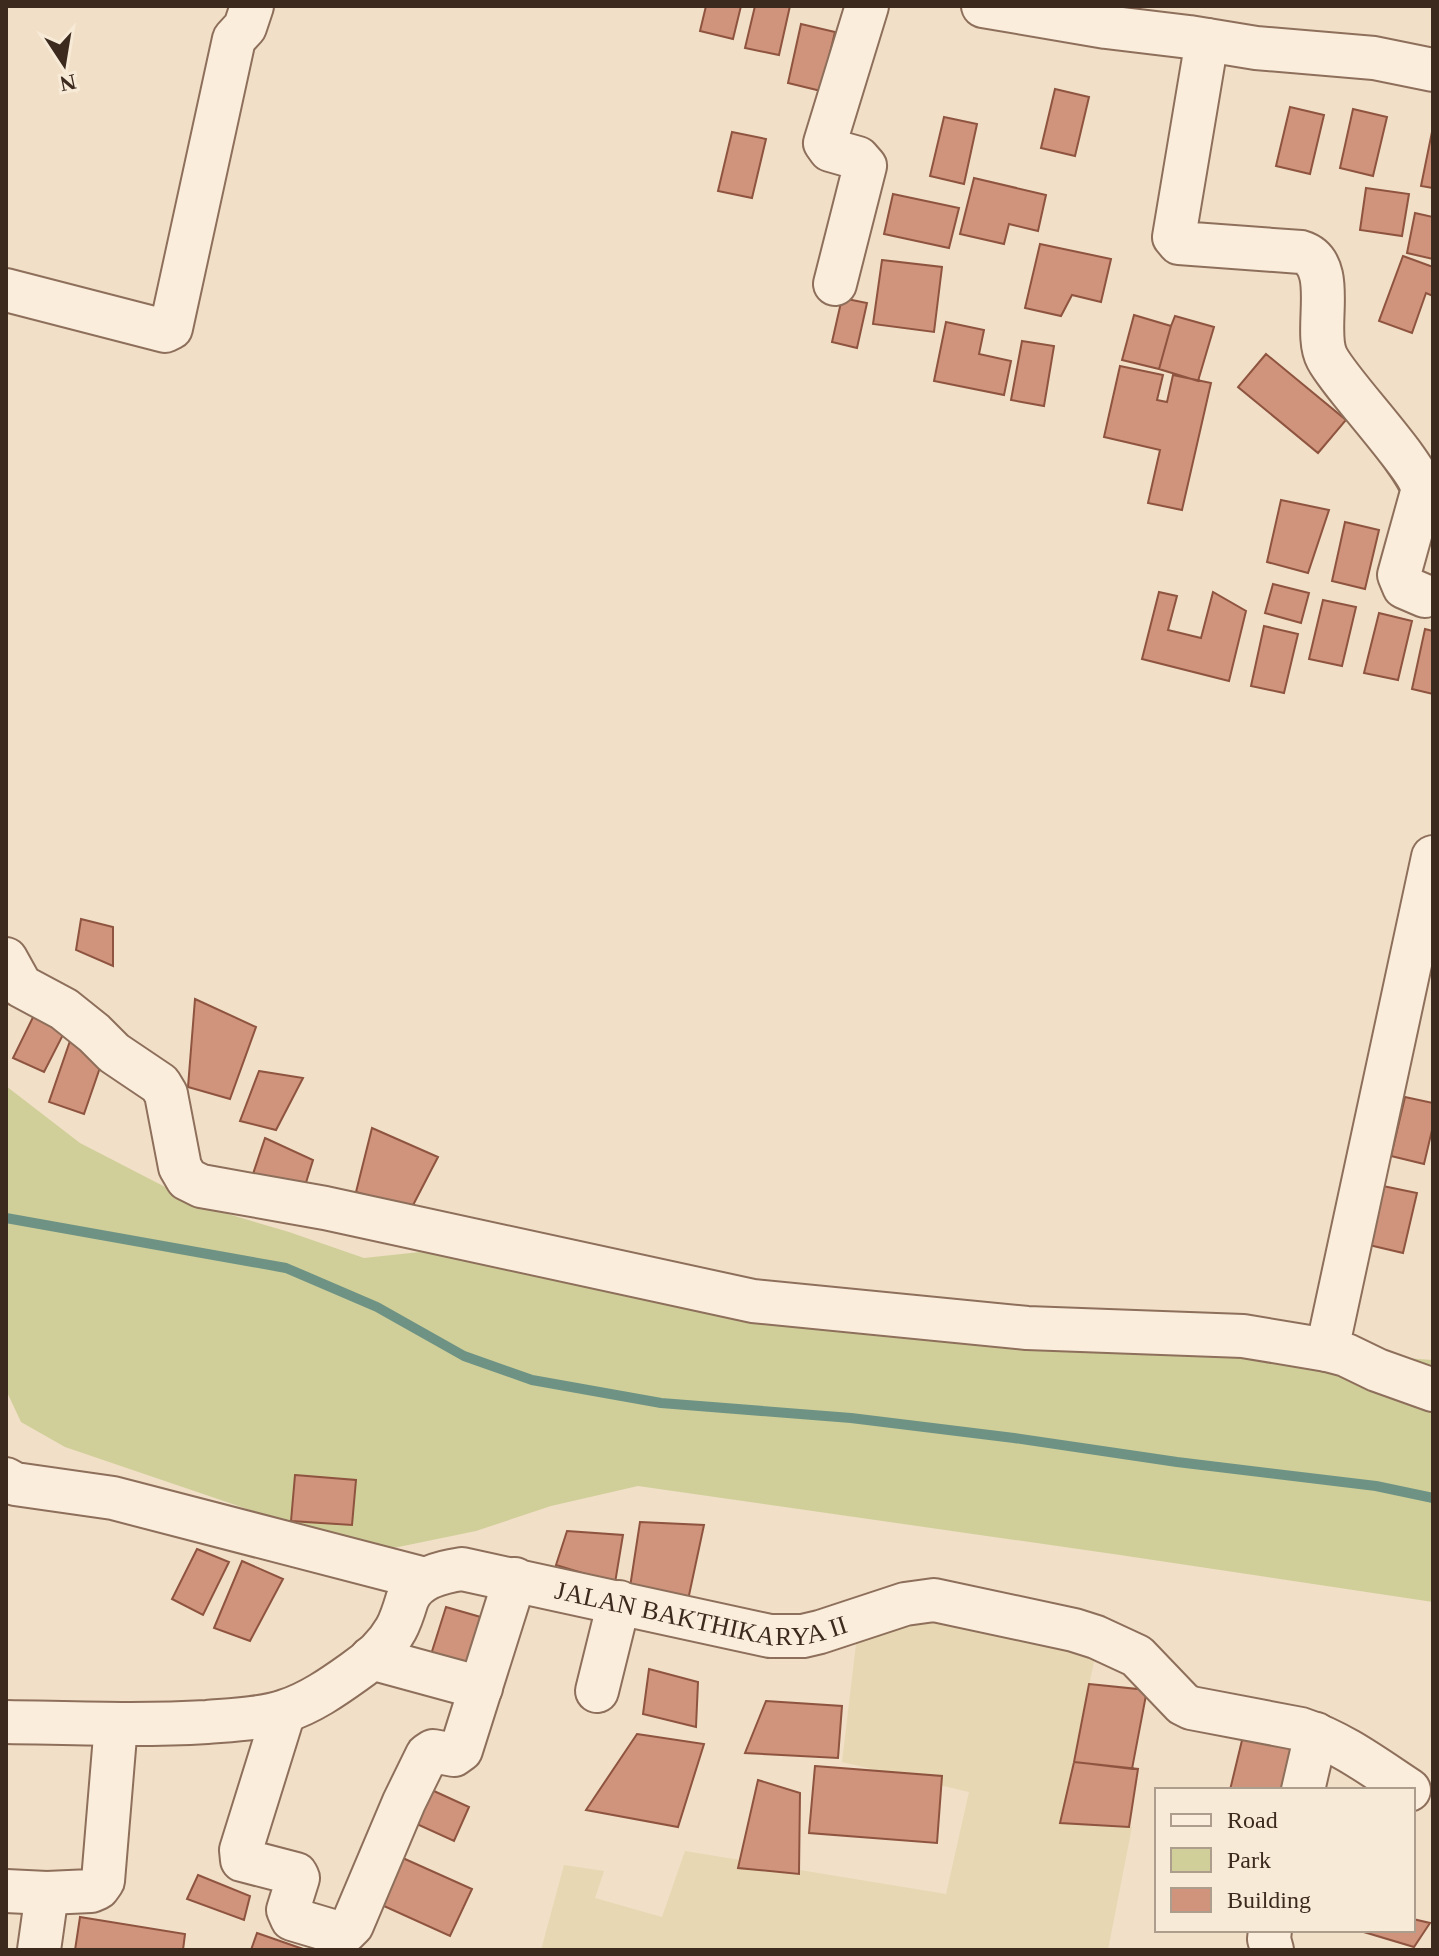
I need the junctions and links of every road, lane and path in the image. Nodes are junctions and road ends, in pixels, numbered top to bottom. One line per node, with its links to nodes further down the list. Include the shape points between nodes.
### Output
1 (252, 6): 7 (street, via 234,39 171,328 165,331)
2 (867, 6): 6 (street, via 825,143 865,166)
3 (984, 6): 4 (street)
4 (1207, 40): 5 (street, via 1374,58); 8 (street, via 1174,237 1179,243 1301,252 1318,263 1328,361 1422,486 1399,575 1404,587)
5 (1433, 70)
6 (835, 284)
7 (6, 290)
8 (1425, 596)
9 (1433, 857): 11 (street)
10 (6, 959): 11 (street, via 21,986 64,1009 160,1084 180,1167 187,1179 201,1186 753,1301 1027,1328 1243,1336)
11 (1327, 1350): 12 (street)
12 (1433, 1390)
13 (6, 1479): 14 (street, via 113,1498)
14 (425, 1579): 15 (street, JALAN BAKTHIKARYA II, via 462,1569); 17 (street, via 408,1598 391,1637)
15 (515, 1579): 16 (street, JALAN BAKTHIKARYA II); 18 (street)
16 (619, 1602): 19 (street); 23 (street, JALAN BAKTHIKARYA II, via 770,1636 803,1636 934,1600 1096,1637 1137,1656 1191,1708)
17 (371, 1658): 18 (street); 20 (street)
18 (481, 1688): 20 (street, via 459,1752 427,1755 352,1925 342,1933 290,1917 296,1874 242,1860)
19 (597, 1691)
20 (284, 1712): 22 (street, via 237,1720)
21 (6, 1722): 22 (street)
22 (116, 1724): 28 (street, via 103,1881 91,1891)
23 (1316, 1734): 24 (street); 25 (street, JALAN BAKTHIKARYA II)
24 (1303, 1788)
25 (1406, 1788)
26 (1415, 1793): 27 (street, JALAN BAKTHIKARYA II)
27 (1433, 1803)
28 (26, 1892): 29 (street)
29 (39, 1950)

